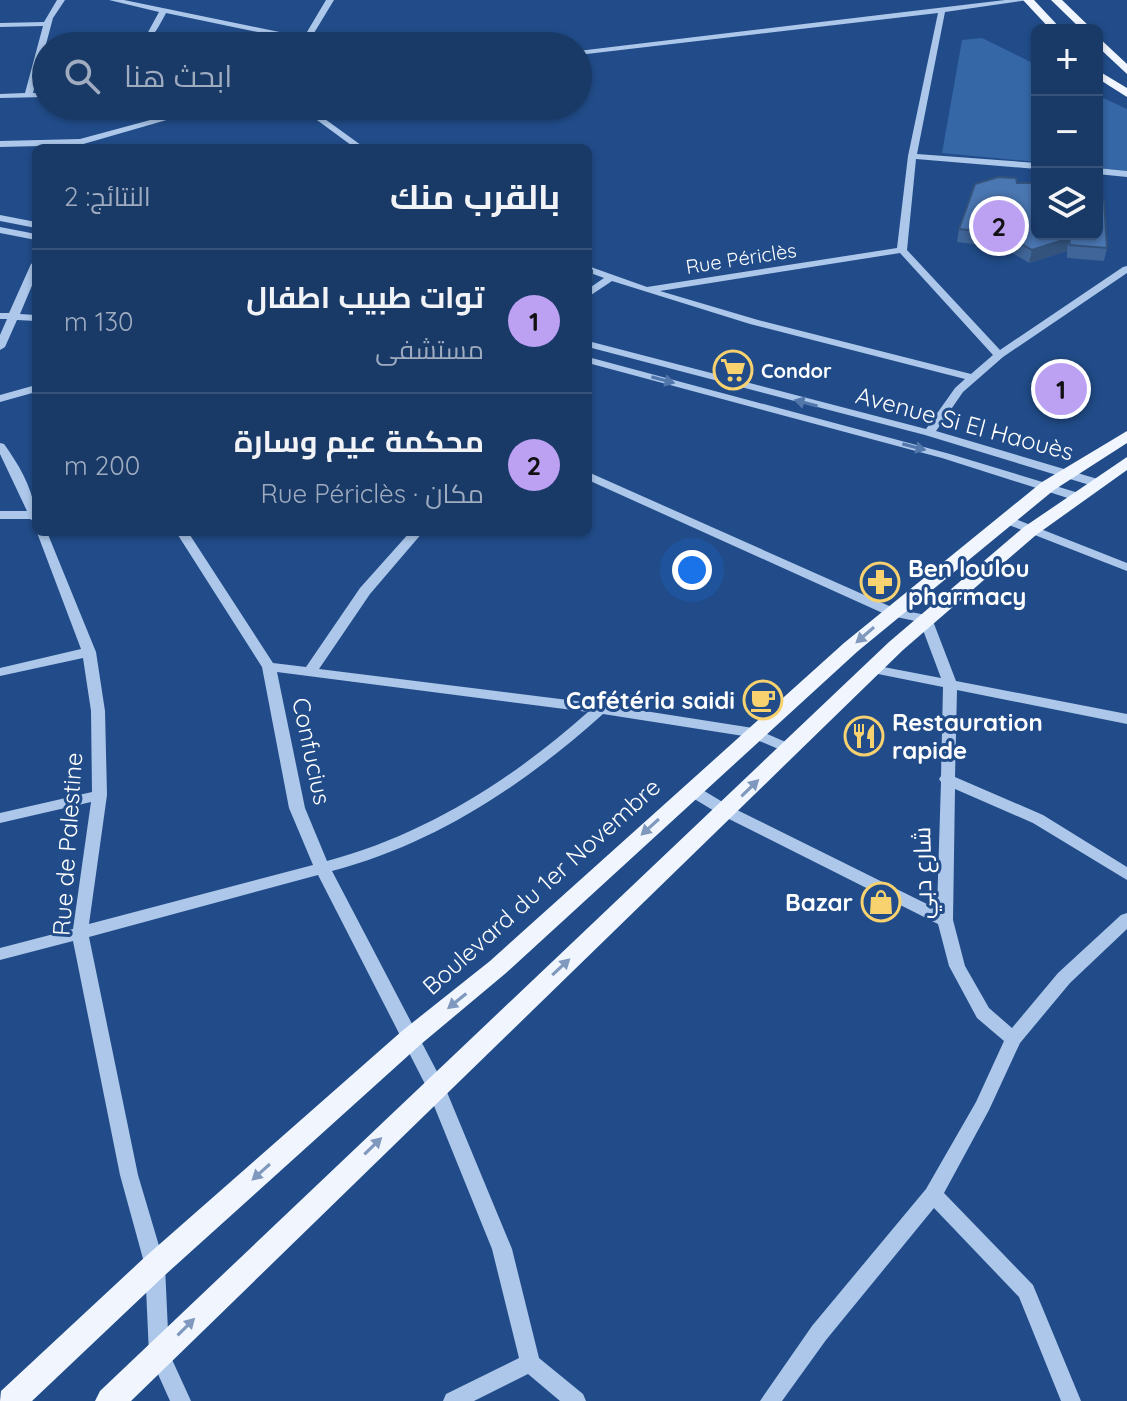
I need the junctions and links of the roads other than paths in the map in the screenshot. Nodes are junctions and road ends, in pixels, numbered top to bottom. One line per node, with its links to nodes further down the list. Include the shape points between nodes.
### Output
1 (61, 0): 8 (street)
2 (118, 0): 7 (street)
3 (330, 0): 15 (street)
4 (1026, 0): 6 (street); 9 (main road)
5 (1056, 0): 10 (main road)
6 (942, 10): 17 (street); 29 (street)
7 (163, 11): 13 (street); 14 (street)
8 (47, 24): 11 (street); 12 (street)
9 (1051, 24)
10 (1082, 24)
11 (0, 25)
12 (44, 32)
13 (152, 32)
14 (254, 32)
15 (309, 32)
16 (1103, 45): 18 (main road)
17 (592, 51)
18 (1127, 71)
19 (32, 75): 23 (street)
20 (1103, 77): 21 (main road)
21 (1127, 93)
22 (0, 96): 23 (street)
23 (28, 96): 24 (street)
24 (32, 96)
25 (160, 120): 27 (street, via 80,142)
26 (322, 120): 28 (street)
27 (0, 144)
28 (355, 144)
29 (912, 156): 30 (street); 37 (street)
30 (1031, 166)
31 (1103, 172): 32 (street)
32 (1127, 174)
33 (0, 218): 34 (street)
34 (32, 224)
35 (0, 230): 36 (street)
36 (32, 236)
37 (902, 250): 42 (street, Rue Périclès); 49 (street)
38 (1127, 269): 49 (street)
39 (592, 271): 41 (street, Rue Périclès)
40 (32, 273): 45 (street)
41 (610, 278): 42 (street, Rue Périclès); 43 (street)
42 (646, 290): 51 (street)
43 (592, 291)
44 (0, 316): 45 (street)
45 (13, 316): 46 (street); 48 (street)
46 (32, 318)
47 (592, 345): 54 (street, Avenue Si El Haouès, one-way to 47)
48 (0, 347)
49 (999, 355): 51 (street)
50 (592, 361): 59 (street, Avenue Si El Haouès, one-way to 59)
51 (975, 378): 54 (street, via 947,404)
52 (32, 389): 53 (street)
53 (0, 399)
54 (929, 433): 59 (street, Avenue Si El Haouès)
55 (1127, 436): 59 (main road, Boulevard du 1er Novembre)
56 (0, 446): 62 (street)
57 (1127, 462): 60 (main road)
58 (592, 478): 71 (street)
59 (1056, 480): 60 (street, Avenue Si El Haouès); 61 (street, Avenue Si El Haouès); 65 (main road, Boulevard du 1er Novembre)
60 (1097, 483): 61 (main road)
61 (1078, 497): 66 (main road)
62 (32, 509)
63 (0, 515): 64 (street)
64 (32, 516)
65 (1005, 519): 66 (street); 71 (main road, Boulevard du 1er Novembre)
66 (1030, 531): 70 (street); 72 (main road)
67 (43, 536): 73 (street, Rue de Palestine)
68 (185, 536): 74 (street)
69 (413, 536): 77 (street, via 365,591)
70 (1127, 567)
71 (892, 612): 72 (street); 81 (main road, Boulevard du 1er Novembre, one-way to 81)
72 (926, 619): 75 (main road); 78 (street, شارع دبي)
73 (89, 652): 76 (street); 85 (street, Rue de Palestine, via 98,711)
74 (269, 667): 77 (street, Confucius); 88 (street, Confucius, via 297,808)
75 (873, 669): 78 (street); 82 (main road)
76 (0, 672)
77 (310, 672): 79 (street, Confucius)
78 (950, 683): 80 (street); 83 (street, شارع دبي)
79 (600, 709): 81 (street, Confucius); 88 (street, via 532,770 491,797 396,844)
80 (1127, 719)
81 (753, 733): 82 (street, Confucius); 84 (main road, Boulevard du 1er Novembre)
82 (790, 749): 86 (main road, one-way to 82)
83 (946, 779): 89 (street, via 1038,819); 91 (street, شارع دبي)
84 (691, 790): 86 (street); 94 (main road, Boulevard du 1er Novembre, one-way to 94, via 498,967)
85 (100, 795): 87 (street); 92 (street, Rue de Palestine)
86 (726, 811): 91 (street); 96 (main road, one-way to 86)
87 (0, 818)
88 (322, 868): 92 (street); 94 (street, Confucius)
89 (1127, 874)
90 (1127, 919): 95 (street, via 1064,978)
91 (945, 920): 95 (street, شارع دبي, via 957,966 983,1013)
92 (80, 934): 93 (street); 98 (street, Rue de Palestine, via 129,1175)
93 (0, 954)
94 (411, 1038): 96 (street, Confucius); 98 (main road, Boulevard du 1er Novembre, one-way to 98)
95 (1013, 1039): 97 (street)
96 (435, 1085): 99 (main road, one-way to 96); 100 (street, Confucius, via 502,1249)
97 (933, 1195): 106 (street); 107 (street, via 1026,1291)
98 (155, 1266): 99 (street, Rue de Palestine); 101 (main road, Boulevard du 1er Novembre)
99 (159, 1354): 102 (main road); 103 (street)
100 (530, 1363): 104 (street); 105 (street)
101 (11, 1401)
102 (110, 1401)
103 (181, 1401)
104 (453, 1401)
105 (576, 1401)
106 (770, 1401)
107 (1071, 1401)

